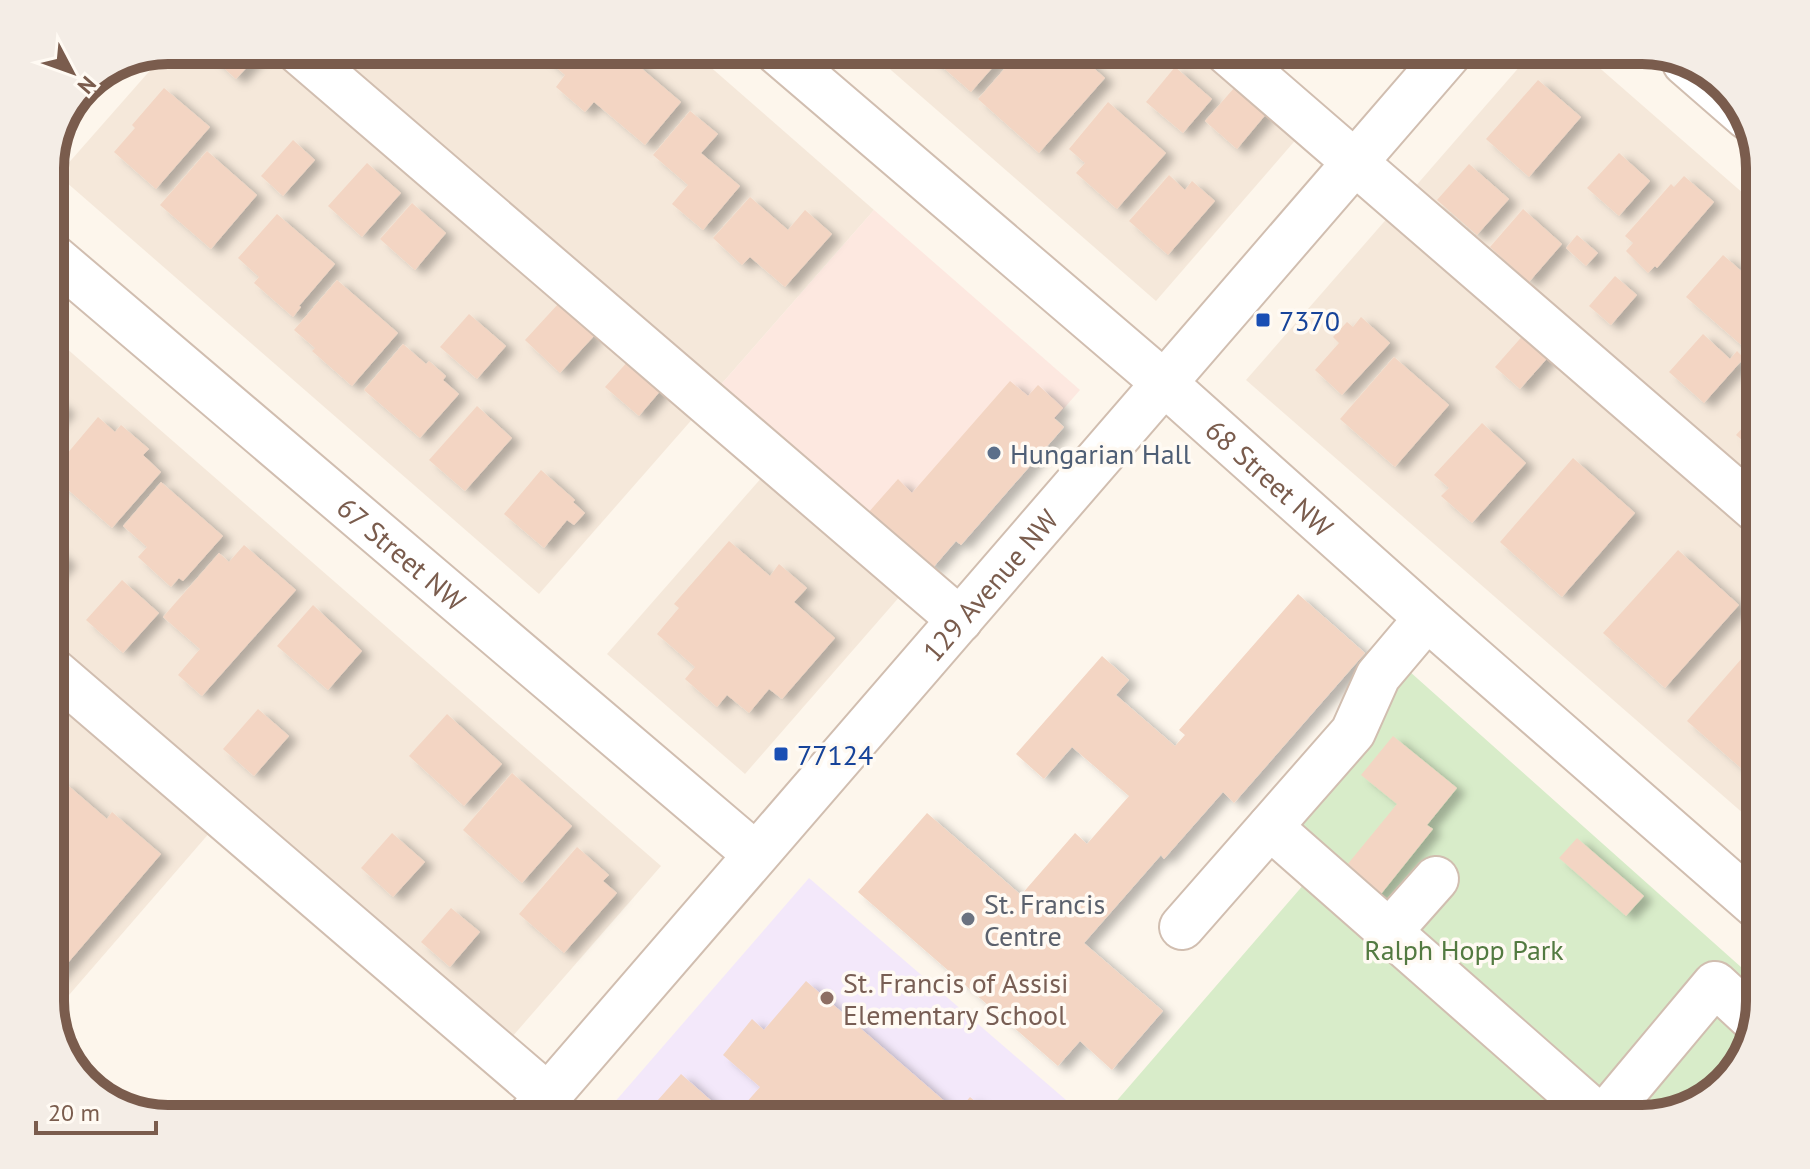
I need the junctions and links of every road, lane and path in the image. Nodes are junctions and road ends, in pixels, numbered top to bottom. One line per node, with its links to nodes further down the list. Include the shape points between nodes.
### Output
1 (313, 64): 10 (street)
2 (791, 64): 7 (street, 68 Street NW)
3 (1241, 64): 5 (street)
4 (1440, 64): 5 (street, 129 Avenue NW)
5 (1353, 163): 7 (street, 129 Avenue NW); 8 (street)
6 (64, 266): 13 (street, 67 Street NW)
7 (1163, 382): 9 (street, 68 Street NW); 10 (street, 129 Avenue NW)
8 (1746, 501)
9 (1427, 618): 12 (street, via 1378,676 1353,732); 15 (street, 68 Street NW)
10 (960, 620): 13 (street, 129 Avenue NW)
11 (64, 681): 19 (street)
12 (1270, 827): 16 (street); 17 (street)
13 (755, 854): 20 (street, 129 Avenue NW)
14 (1436, 879): 17 (street)
15 (1746, 897)
16 (1182, 927)
17 (1389, 932): 21 (street)
18 (1745, 1012): 22 (street, via 1715,984)
19 (535, 1105)
20 (541, 1105)
21 (1586, 1105)
22 (1614, 1105)

